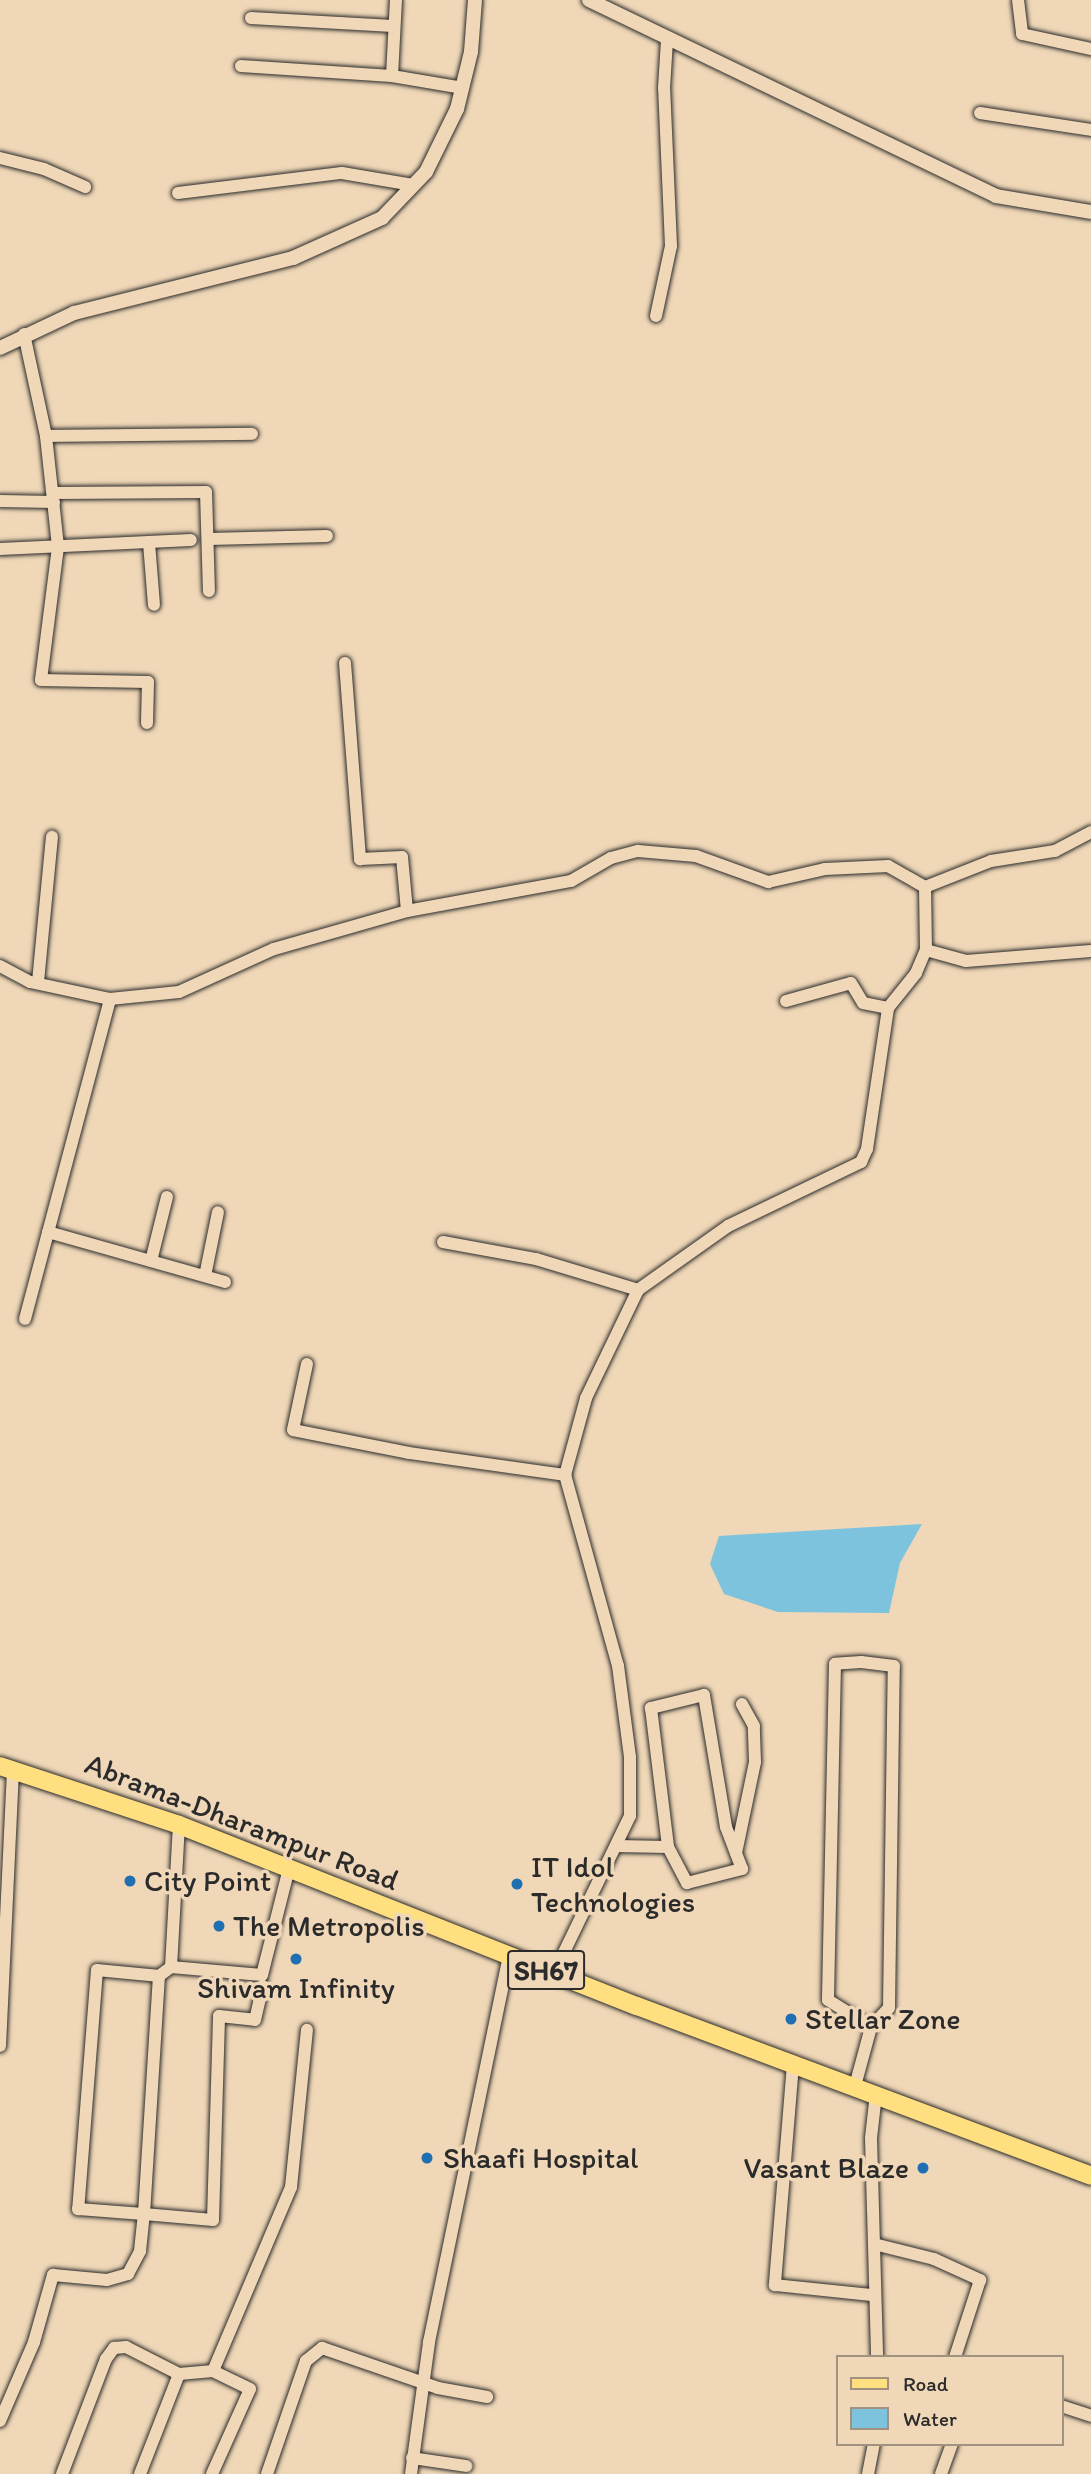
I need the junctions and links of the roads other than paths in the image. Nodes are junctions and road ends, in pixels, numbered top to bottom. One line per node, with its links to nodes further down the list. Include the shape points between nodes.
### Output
1 (396, 0): 6 (street)
2 (475, 0): 11 (street)
3 (589, 0): 7 (street)
4 (1018, 0): 8 (street, via 1022,34)
5 (251, 18): 6 (street)
6 (393, 26): 10 (street)
7 (667, 40): 18 (street, via 996,196); 19 (street, via 664,88 671,246)
8 (1091, 49)
9 (241, 66): 10 (street)
10 (392, 76): 11 (street)
11 (463, 88): 15 (street, via 426,172)
12 (980, 113): 13 (street)
13 (1091, 130)
14 (0, 158): 16 (street, via 44,169)
15 (413, 185): 17 (street, via 342,173); 20 (street, via 382,218 293,258 75,313)
16 (85, 187)
17 (178, 193)
18 (1090, 210)
19 (656, 316)
20 (24, 334): 21 (street); 23 (street)
21 (0, 348)
22 (252, 434): 23 (street)
23 (46, 436): 24 (street)
24 (53, 498): 25 (street); 27 (street, via 206,492); 30 (street)
25 (0, 501)
26 (327, 536): 27 (street)
27 (209, 538): 32 (street)
28 (191, 540): 29 (street)
29 (149, 543): 30 (street); 33 (street)
30 (58, 547): 31 (street); 35 (street, via 41,680 148,682)
31 (0, 549)
32 (209, 591)
33 (154, 605)
34 (345, 663): 39 (street, via 360,859 402,857)
35 (147, 723)
36 (1091, 832): 38 (street, via 1055,851 991,861)
37 (52, 836): 43 (street)
38 (925, 887): 39 (street, via 888,866 825,869 768,882 696,856 638,851 611,858 571,881); 40 (street)
39 (407, 911): 44 (street, via 274,949 179,992)
40 (926, 950): 41 (street, via 967,961); 46 (street, via 916,973)
41 (1091, 951)
42 (0, 966): 43 (street)
43 (38, 982): 44 (street)
44 (110, 999): 49 (street)
45 (786, 1001): 46 (street, via 851,983 863,1003)
46 (888, 1008): 54 (street, via 867,1149 861,1162 727,1226)
47 (167, 1197): 51 (street)
48 (218, 1212): 52 (street)
49 (48, 1232): 51 (street); 55 (street)
50 (443, 1241): 54 (street, via 536,1259)
51 (151, 1261): 52 (street)
52 (205, 1276): 53 (street)
53 (225, 1282)
54 (638, 1290): 57 (street, via 586,1398)
55 (25, 1319)
56 (307, 1364): 57 (street, via 293,1430)
57 (565, 1475): 61 (street, via 618,1666 630,1757 630,1816)
58 (742, 1704): 63 (street, via 754,1726 755,1762)
59 (6, 1767): 60 (main road, Abrama-Dharampur Road / SH67); 72 (street)
60 (179, 1825): 64 (main road, Abrama-Dharampur Road / SH67); 66 (street)
61 (616, 1846): 62 (street); 67 (street)
62 (668, 1847): 63 (street, via 687,1883 742,1869); 63 (street, via 651,1708 704,1695 726,1828)
63 (736, 1853)
64 (289, 1868): 65 (main road, Abrama-Dharampur Road / SH67); 66 (street, via 262,1975)
65 (509, 1955): 67 (main road, Abrama-Dharampur Road / SH67); 84 (street)
66 (171, 1968): 68 (street)
67 (554, 1973): 73 (main road, Abrama-Dharampur Road / SH67)
68 (159, 1976): 77 (street); 77 (street, via 97,1970 78,2209)
69 (262, 1986): 77 (street, via 256,2020 219,2015 213,2220)
70 (871, 2027): 70 (street, via 828,2000 835,1664 849,1662 894,1666 889,2008); 74 (street)
71 (307, 2030): 82 (street, via 291,2188)
72 (0, 2046)
73 (793, 2064): 74 (main road, Abrama-Dharampur Road / SH67); 79 (street, via 775,2285)
74 (855, 2086): 75 (main road, Abrama-Dharampur Road / SH67)
75 (876, 2094): 76 (main road, Abrama-Dharampur Road / SH67); 78 (street, via 871,2138)
76 (1091, 2176)
77 (144, 2214): 88 (street, via 140,2251 128,2274 107,2280 53,2275 34,2342)
78 (874, 2244): 79 (street); 81 (street, via 934,2259 980,2280)
79 (872, 2295): 80 (street)
80 (877, 2355)
81 (956, 2355)
82 (213, 2371): 83 (street); 93 (street, via 250,2389)
83 (179, 2374): 95 (street, via 126,2347 114,2348); 96 (street)
84 (422, 2379): 85 (street, via 438,2388); 91 (street); 94 (street, via 322,2348 306,2361)
85 (487, 2397)
86 (1063, 2407): 87 (street)
87 (1091, 2416)
88 (0, 2421)
89 (874, 2446): 98 (street)
90 (951, 2446): 99 (street)
91 (412, 2458): 92 (street); 97 (street)
92 (466, 2466)
93 (217, 2472)
94 (268, 2473)
95 (62, 2474)
96 (140, 2474)
97 (411, 2474)
98 (869, 2474)
99 (941, 2474)

